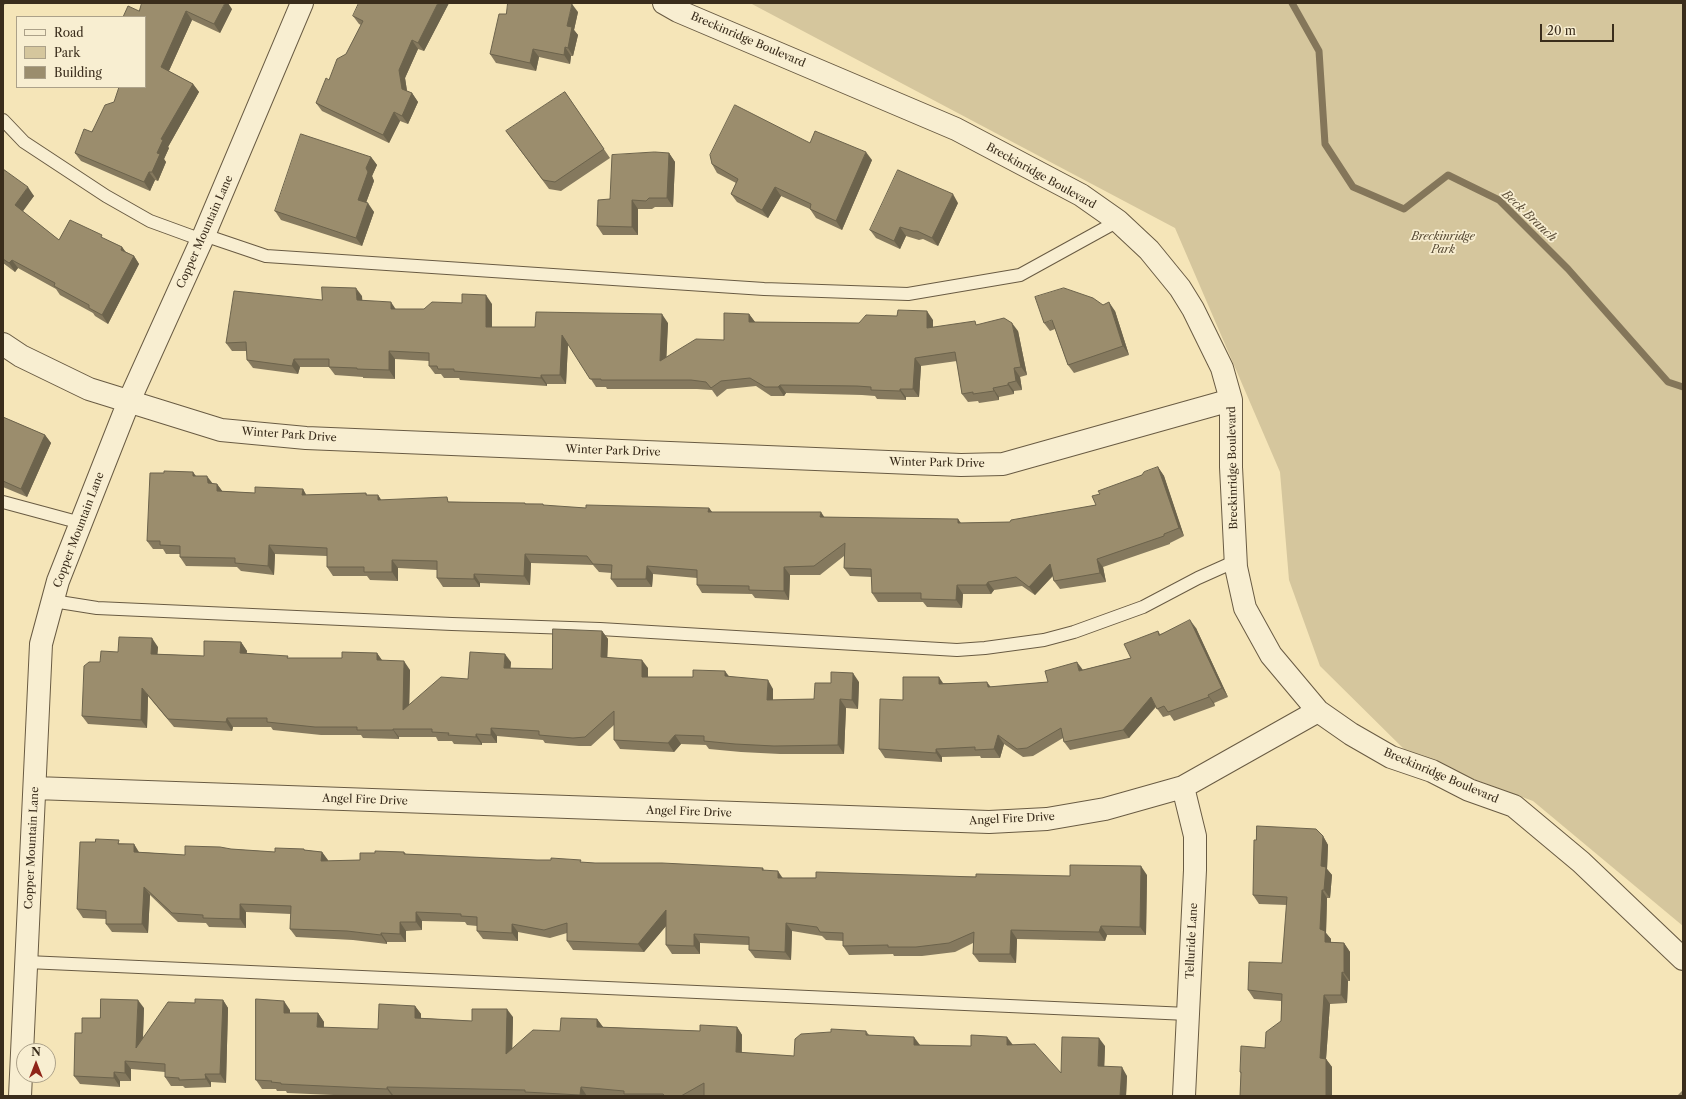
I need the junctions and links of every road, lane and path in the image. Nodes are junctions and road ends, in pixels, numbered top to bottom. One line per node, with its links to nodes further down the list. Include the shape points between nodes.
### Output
1 (302, 3): 5 (street, Copper Mountain Lane)
2 (664, 3): 4 (street, Breckinridge Boulevard, via 956,129 1081,195)
3 (3, 120): 5 (lane, via 24,142 106,196 150,221)
4 (1118, 221): 5 (lane, via 1020,275 908,294 764,289 266,256); 7 (street, Breckinridge Boulevard, via 1149,250 1180,288 1222,368)
5 (203, 238): 8 (street, Copper Mountain Lane)
6 (3, 344): 8 (street, Winter Park Drive, via 21,356 89,388)
7 (1232, 400): 8 (street, Winter Park Drive, via 1003,464 960,465 306,438 221,430); 11 (street, Breckinridge Boulevard, via 1231,466)
8 (129, 401): 10 (street, Copper Mountain Lane)
9 (3, 502): 10 (lane)
10 (81, 524): 12 (street, Copper Mountain Lane, via 58,581)
11 (1236, 561): 12 (lane, via 1144,607 1074,632 1044,640 957,650 600,629 97,608); 13 (street, Breckinridge Boulevard, via 1245,608 1271,655)
12 (53, 601): 15 (street, Copper Mountain Lane, via 41,644)
13 (1318, 711): 14 (street, Angel Fire Drive); 16 (street, Breckinridge Boulevard, via 1391,757 1432,771 1469,790 1514,806 1581,862)
14 (1184, 787): 15 (street, Angel Fire Drive, via 1105,809 1048,818 989,822); 18 (street, Telluride Lane, via 1195,836)
15 (36, 788): 17 (street, Copper Mountain Lane)
16 (1683, 959)
17 (27, 962): 18 (lane); 19 (street, Copper Mountain Lane)
18 (1188, 1014): 20 (street, Telluride Lane)
19 (20, 1096)
20 (1184, 1096)

